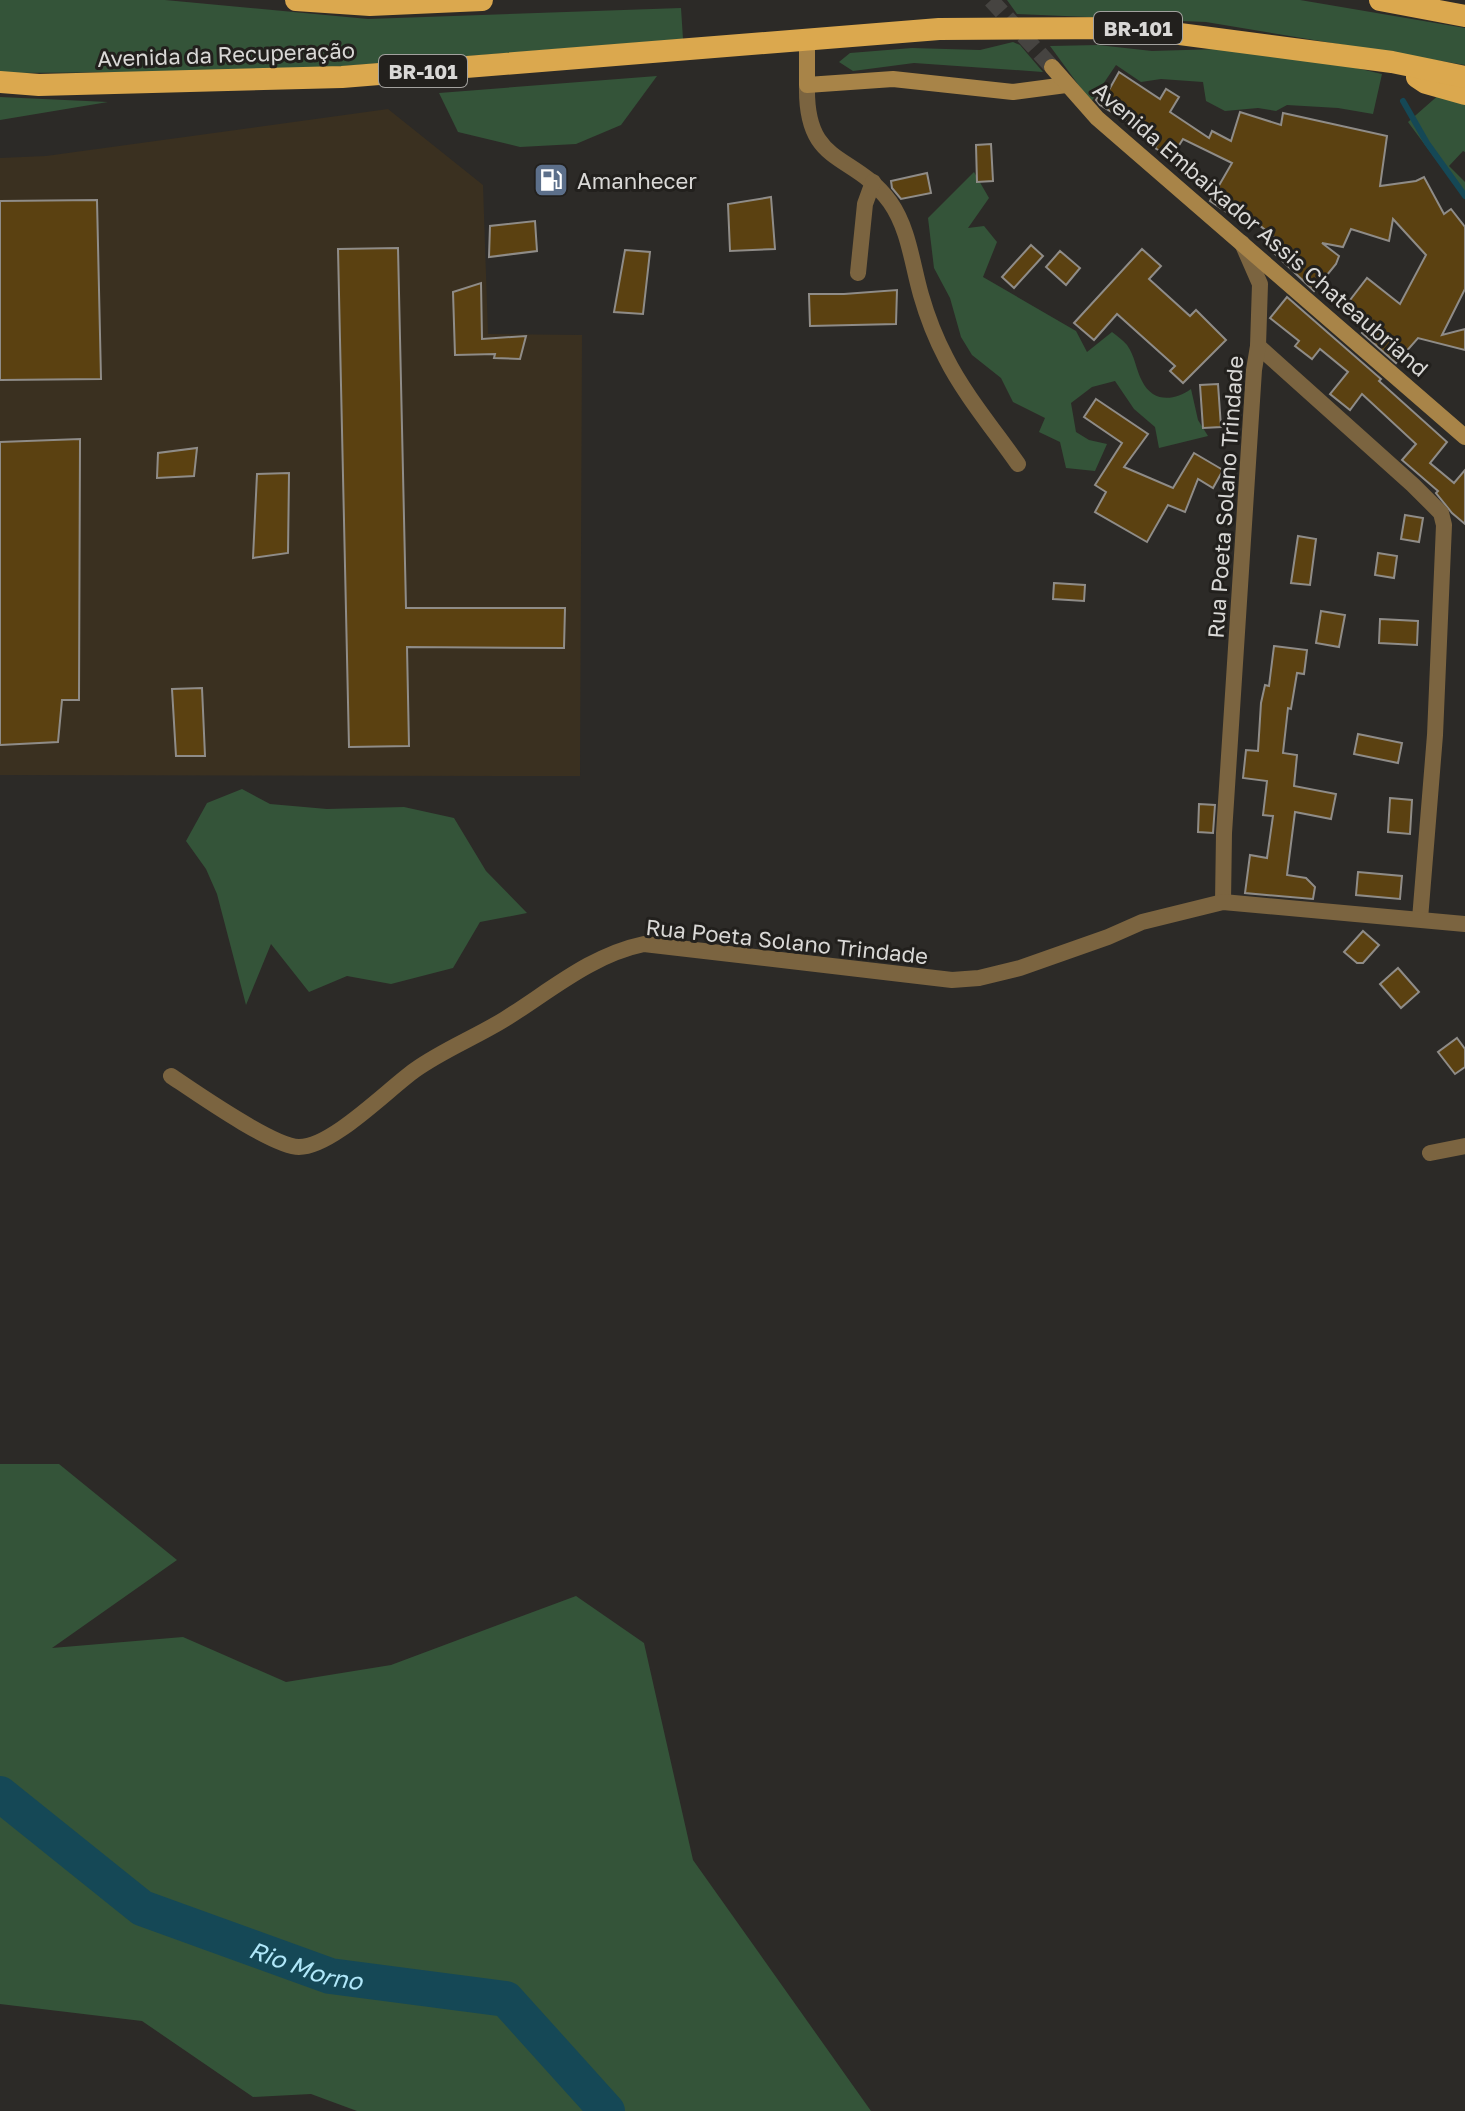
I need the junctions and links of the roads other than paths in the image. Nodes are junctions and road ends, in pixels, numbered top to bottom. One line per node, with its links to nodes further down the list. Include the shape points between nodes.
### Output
1 (296, 0): 2 (highway, Avenida da Recuperação, via 370,5)
2 (482, 0)
3 (1380, 0): 4 (highway)
4 (1465, 16)
5 (807, 40): 6 (highway, Avenida da Recuperação / BR-101, via 939,29 1134,28); 9 (highway, Avenida da Recuperação / BR-101, via 342,77); 10 (main road)
6 (1392, 62): 8 (highway, Avenida da Recuperação / BR-101); 12 (highway, via 1426,83)
7 (1052, 67): 11 (main road, Avenida Embaixador Assis Chateaubriand)
8 (1465, 77)
9 (0, 82)
10 (807, 85): 11 (main road, Avenida Embaixador Assis Chateaubriand, via 893,79 1013,92); 13 (street, via 814,132 829,154)
11 (1066, 85): 14 (main road, Avenida Embaixador Assis Chateaubriand)
12 (1465, 94)
13 (873, 182): 15 (street, via 865,204); 18 (street, via 892,205 907,238 921,297 946,359)
14 (1241, 242): 16 (street, Rua Poeta Solano Trindade, via 1260,284); 17 (main road, Avenida Embaixador Assis Chateaubriand)
15 (858, 273)
16 (1258, 346): 19 (street, Rua Poeta Solano Trindade); 20 (street, via 1441,513 1435,735)
17 (1465, 437)
18 (1018, 464)
19 (1223, 902): 20 (street, Rua Poeta Solano Trindade); 22 (street, Rua Poeta Solano Trindade, via 1142,922 1035,963 979,978 952,980 644,944 622,949 416,1069 335,1132 297,1147 228,1114)
20 (1420, 919): 21 (street, Rua Poeta Solano Trindade)
21 (1465, 924)
22 (171, 1076)
23 (1465, 1146): 24 (street)
24 (1430, 1153)

